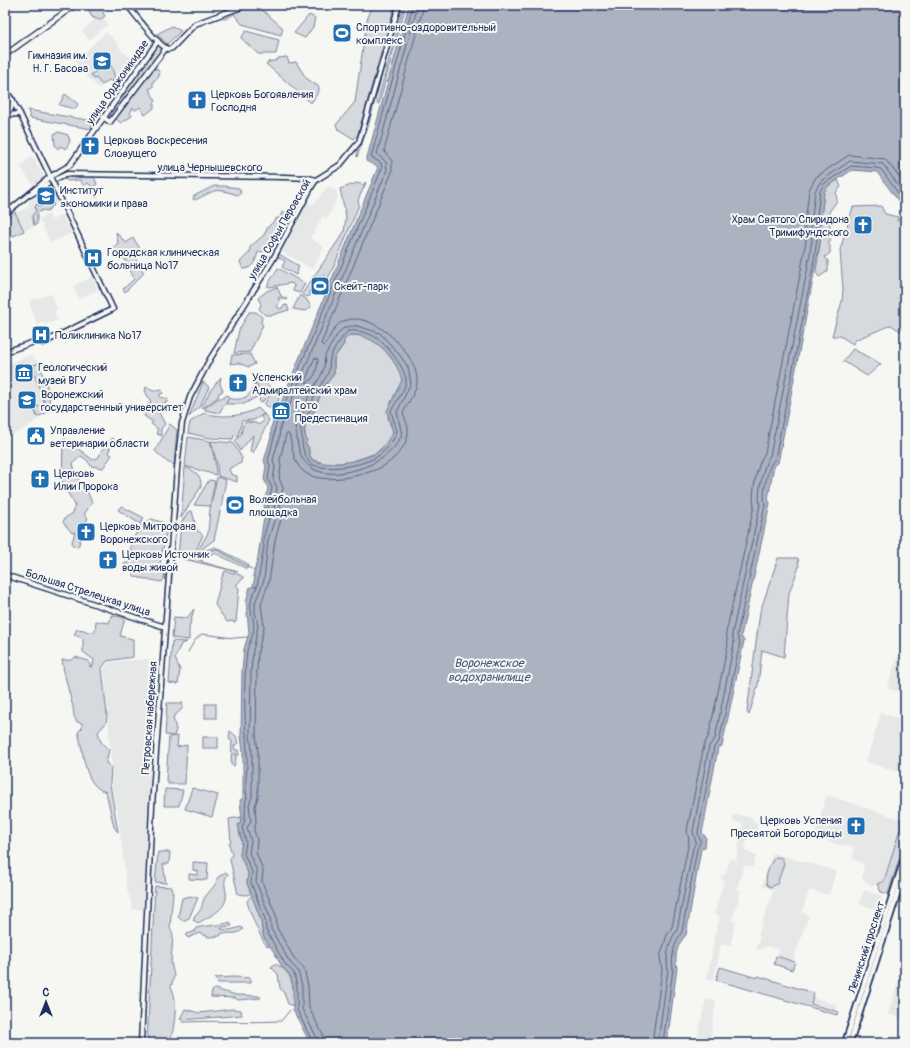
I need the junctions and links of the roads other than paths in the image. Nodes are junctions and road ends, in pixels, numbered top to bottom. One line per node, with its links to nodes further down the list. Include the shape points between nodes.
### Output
1 (76, 5): 7 (street)
2 (127, 5): 5 (street)
3 (247, 5): 6 (street, улица Орджоникидзе, via 195,24)
4 (399, 5): 14 (street, улица Софьи Перовской, via 359,142 340,165)
5 (158, 41): 6 (street); 12 (street, улица Орджоникидзе)
6 (167, 49): 12 (street, улица Орджоникидзе, via 111,121)
7 (5, 55)
8 (5, 88): 9 (street)
9 (13, 100): 10 (street, via 11,109); 11 (street)
10 (5, 114): 11 (street)
11 (20, 114): 13 (street)
12 (103, 117): 13 (street, улица Орджоникидзе, via 70,165)
13 (51, 178): 15 (street, улица Орджоникидзе); 17 (street, bridge, via 113,309 43,342 36,341)
14 (316, 180): 15 (street, улица Чернышевского, via 285,176 67,174); 18 (street, улица Софьи Перовской, via 272,261 210,359)
15 (30, 195): 16 (street, улица Орджоникидзе)
16 (5, 214)
17 (5, 352)
18 (190, 397): 20 (street, Петровская набережная, via 180,432)
19 (5, 575): 20 (street, Большая Стрелецкая улица)
20 (165, 627): 23 (street, Петровская набережная, via 152,806)
21 (905, 856): 24 (main road, Ленинский проспект)
22 (905, 870): 25 (main road, Ленинский проспект)
23 (141, 1043)
24 (845, 1043)
25 (850, 1043)

